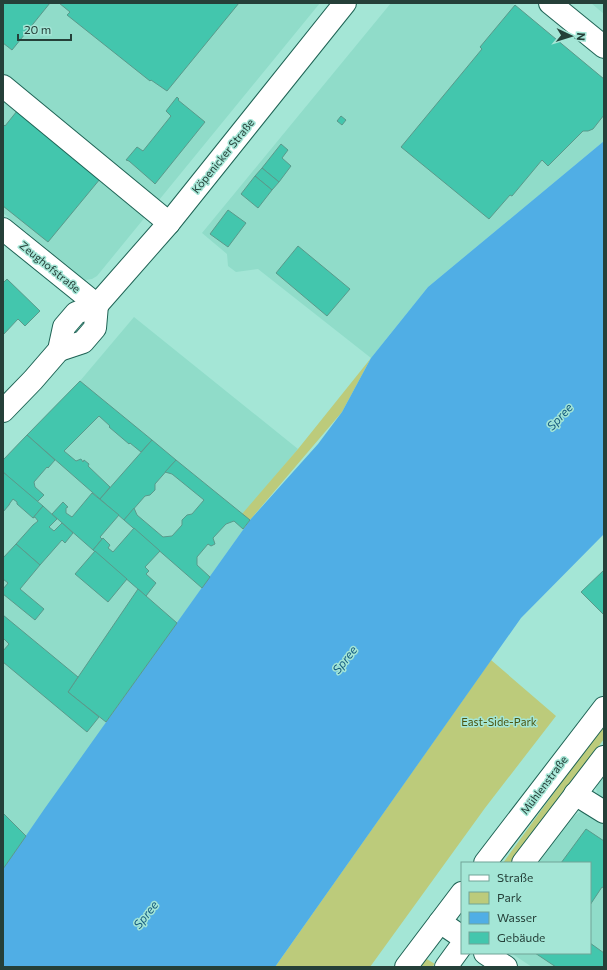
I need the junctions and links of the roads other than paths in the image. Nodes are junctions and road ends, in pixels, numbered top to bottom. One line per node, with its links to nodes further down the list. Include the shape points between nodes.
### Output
1 (345, 3): 5 (main road, Köpenicker Straße)
2 (550, 3): 3 (main road)
3 (604, 47)
4 (3, 86): 5 (main road)
5 (169, 223): 7 (main road, Köpenicker Straße)
6 (3, 229): 7 (main road, Zeughofstraße)
7 (97, 306): 8 (main road, via 76,313 64,327 59,350)
8 (3, 411)
9 (604, 708): 13 (main road, Mühlenstraße)
10 (604, 757): 11 (main road)
11 (576, 794): 12 (main road); 14 (main road)
12 (604, 812)
13 (486, 862)
14 (525, 862)
15 (461, 894): 16 (main road)
16 (440, 922): 17 (main road); 20 (main road)
17 (461, 936)
18 (461, 946): 21 (main road)
19 (486, 954): 22 (main road)
20 (406, 967)
21 (446, 967)
22 (506, 967)

